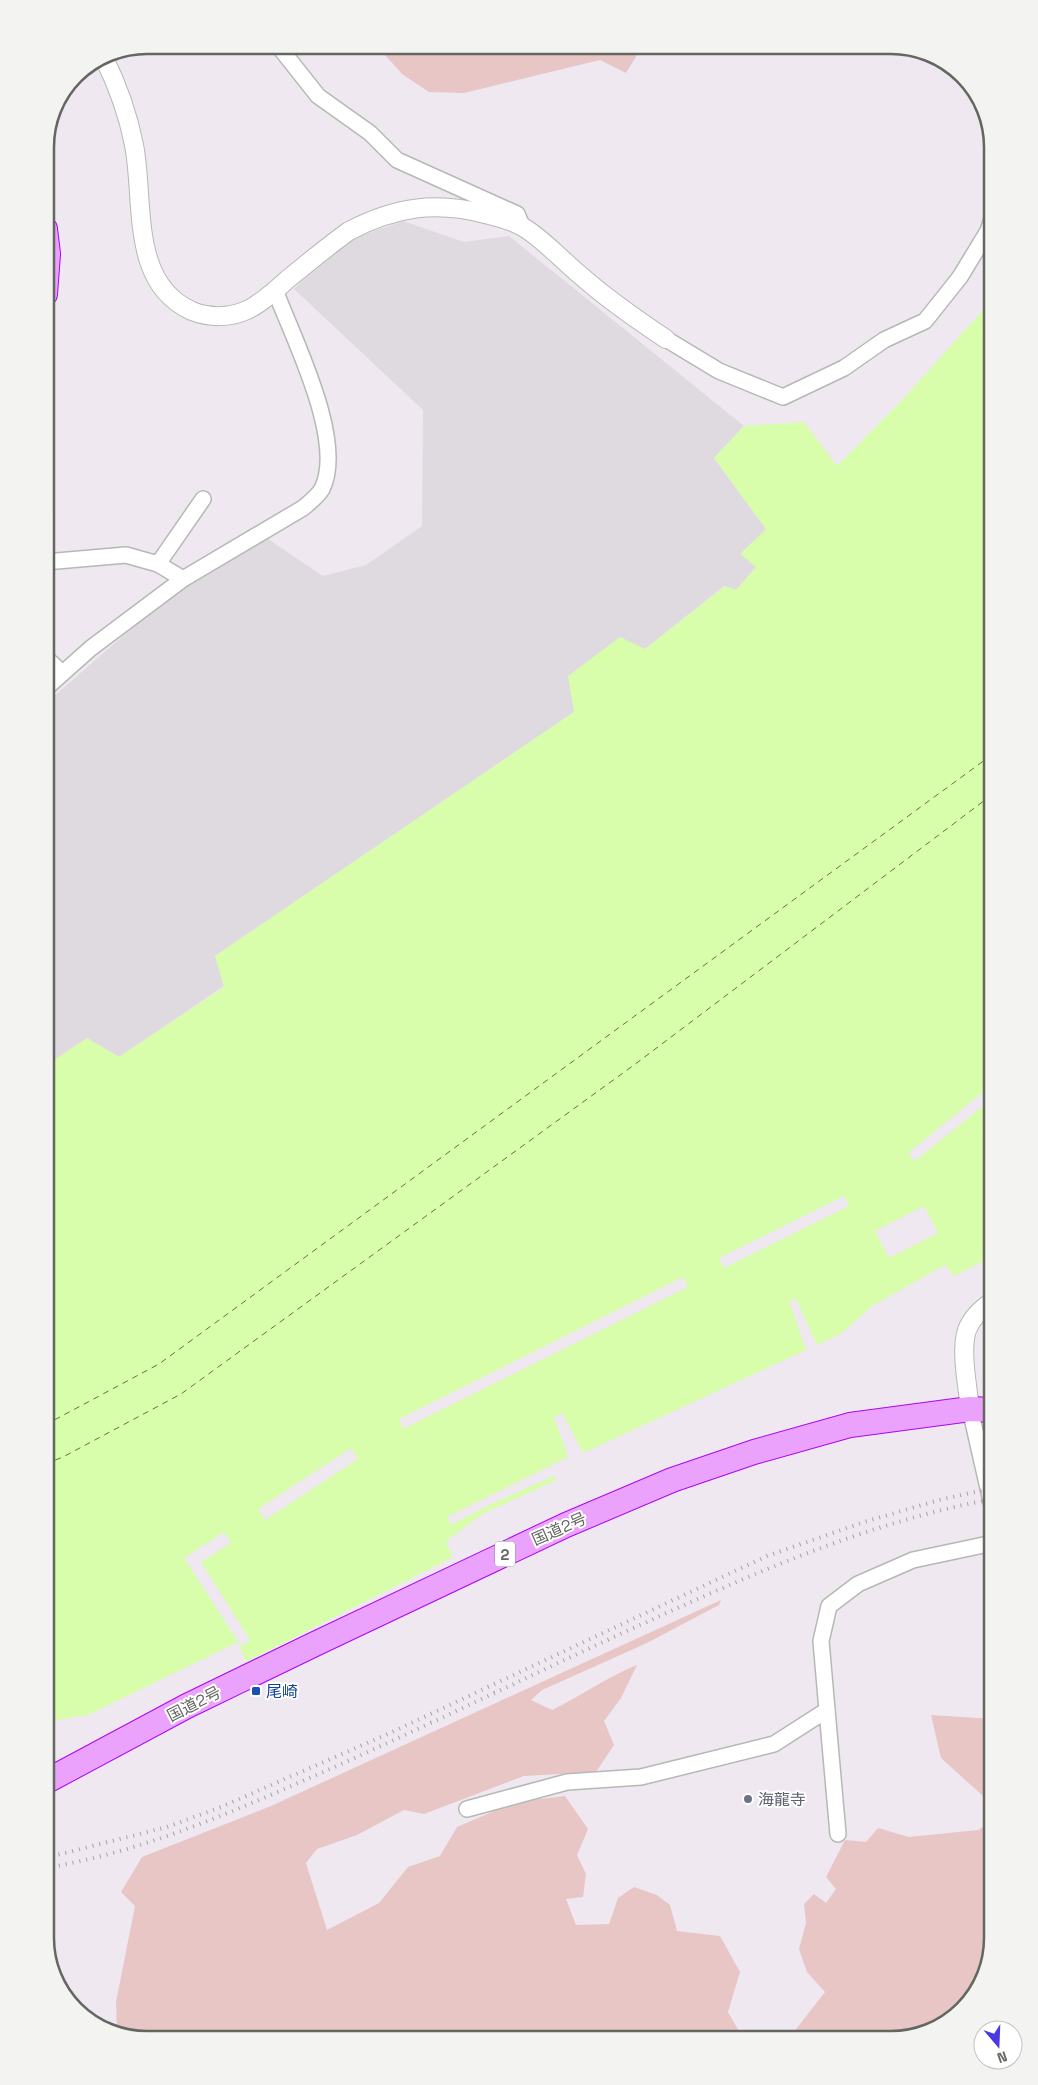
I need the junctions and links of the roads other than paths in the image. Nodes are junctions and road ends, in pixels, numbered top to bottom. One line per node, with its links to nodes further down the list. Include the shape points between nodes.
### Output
1 (285, 54): 3 (street, via 318,96 370,132 396,160 517,214)
2 (106, 63): 5 (street, via 122,100 134,146 146,256 168,297 203,315 228,316 248,310)
3 (522, 226): 5 (street, via 450,207 427,206 389,214 349,231); 6 (street, via 614,304)
4 (984, 238): 6 (street, via 960,277 925,322 884,340 844,368 783,398 719,371)
5 (275, 290): 10 (street, via 321,411 327,450 325,481 316,497 303,508)
6 (666, 339)
7 (203, 500): 9 (street)
8 (54, 561): 9 (street, via 126,555)
9 (158, 564): 10 (street)
10 (183, 579): 12 (street)
11 (54, 665): 12 (street)
12 (62, 673): 13 (street)
13 (54, 681)
14 (984, 1307): 15 (street, via 967,1331 965,1352)
15 (982, 1409): 16 (street); 19 (highway, 国道2号 / 2, via 850,1425 754,1452 672,1480 566,1525 317,1643 187,1706)
16 (984, 1427)
17 (984, 1545): 18 (street, via 913,1560 858,1584 829,1606 820,1641)
18 (827, 1710): 20 (street, via 774,1744 641,1777 567,1782); 21 (street)
19 (54, 1777)
20 (466, 1809)
21 (838, 1834)

